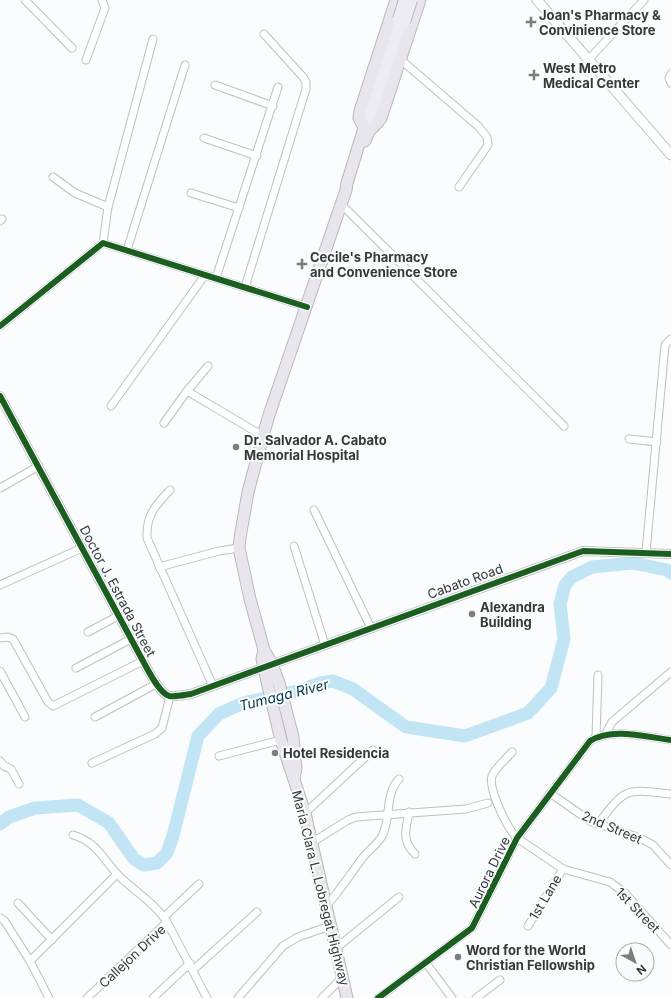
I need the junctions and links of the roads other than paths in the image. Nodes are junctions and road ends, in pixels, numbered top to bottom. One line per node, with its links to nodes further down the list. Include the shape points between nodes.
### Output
1 (25, 0): 11 (street)
2 (102, 0): 14 (street, via 105,8)
3 (397, 0): 7 (highway); 21 (highway, Maria Clara L. Lobregat Highway, via 360,111 360,118)
4 (404, 0): 8 (main road, bridge)
5 (537, 0): 13 (main road)
6 (644, 0): 13 (street)
7 (417, 2): 8 (main road, bridge); 12 (highway, Maria Clara L. Lobregat Highway)
8 (401, 21): 21 (main road)
9 (264, 34): 35 (street, via 303,77 306,89)
10 (152, 39): 29 (street)
11 (72, 48)
12 (400, 59): 21 (highway, Maria Clara L. Lobregat Highway, via 381,118 377,124); 26 (street, via 488,137 488,145)
13 (589, 59): 23 (main road)
14 (86, 60)
15 (185, 65): 32 (street)
16 (671, 74): 17 (street)
17 (671, 83)
18 (215, 85): 20 (street)
19 (278, 87): 20 (street)
20 (273, 106): 24 (street)
21 (366, 129): 28 (highway, Maria Clara L. Lobregat Highway)
22 (204, 138): 24 (street)
23 (671, 155)
24 (257, 156): 30 (street)
25 (54, 177): 29 (street, via 75,192)
26 (459, 187)
27 (191, 192): 30 (street)
28 (344, 197): 36 (highway, Maria Clara L. Lobregat Highway); 44 (street)
29 (108, 207): 31 (street)
30 (239, 208): 34 (street)
31 (103, 243): 32 (street); 37 (street)
32 (127, 250): 33 (street)
33 (205, 274): 34 (street); 42 (street)
34 (216, 278): 35 (street)
35 (245, 287): 36 (street)
36 (307, 307): 45 (highway, Maria Clara L. Lobregat Highway)
37 (0, 326)
38 (671, 339): 47 (street, via 665,345)
39 (208, 366): 40 (street)
40 (187, 391): 43 (street); 45 (street)
41 (0, 396): 48 (street, Doctor J. Estrada Street)
42 (111, 406)
43 (164, 423)
44 (564, 426)
45 (263, 436): 54 (highway, Maria Clara L. Lobregat Highway, via 243,516)
46 (630, 439): 47 (street)
47 (656, 442): 55 (street)
48 (39, 466): 49 (street); 53 (street, Doctor J. Estrada Street)
49 (0, 488)
50 (170, 490): 57 (street, via 157,504 146,524 146,538)
51 (314, 510): 60 (street)
52 (294, 546): 64 (street)
53 (82, 548): 58 (street); 59 (street, Doctor J. Estrada Street)
54 (239, 548): 57 (street); 66 (highway, Maria Clara L. Lobregat Highway)
55 (646, 552): 56 (street, Cabato Road); 60 (street, Cabato Road, via 583,551)
56 (671, 554)
57 (159, 566): 72 (street)
58 (0, 585)
59 (118, 616): 61 (street); 63 (street, Doctor J. Estrada Street)
60 (371, 628): 64 (street, Cabato Road)
61 (88, 632)
62 (0, 638): 65 (street, via 8,636 13,639 48,702 53,706)
63 (131, 639): 65 (street, Doctor J. Estrada Street); 67 (street)
64 (325, 645): 66 (street, Cabato Road)
65 (143, 661): 71 (street, Doctor J. Estrada Street)
66 (268, 666): 72 (street); 74 (highway, Maria Clara L. Lobregat Highway, via 268,686); 74 (highway, Maria Clara L. Lobregat Highway, via 279,683)
67 (76, 668)
68 (0, 671): 75 (street)
69 (671, 672): 77 (street, via 612,722)
70 (598, 675): 78 (street)
71 (156, 684): 73 (street, Doctor J. Estrada Street); 76 (street)
72 (213, 686): 73 (street, via 191,694)
73 (170, 696): 85 (street, via 162,728 155,734)
74 (281, 715): 79 (highway, Maria Clara L. Lobregat Highway); 86 (highway, Maria Clara L. Lobregat Highway, via 293,737 296,768)
75 (25, 717)
76 (95, 717)
77 (605, 735): 78 (street); 80 (street)
78 (596, 737): 89 (street, Aurora Drive, via 585,746)
79 (281, 740): 83 (street); 86 (highway, Maria Clara L. Lobregat Highway)
80 (671, 740)
81 (373, 750): 93 (street)
82 (512, 752): 97 (street, via 496,769 492,782 504,819)
83 (219, 756)
84 (0, 760): 88 (street, via 10,769)
85 (92, 763)
86 (294, 779): 93 (highway, Maria Clara L. Lobregat Highway)
87 (399, 779): 94 (street, via 390,793)
88 (19, 784)
89 (550, 793): 95 (street, 2nd Street, via 585,819); 97 (street, Aurora Drive)
90 (671, 794): 95 (street, via 631,791 614,802)
91 (488, 803): 92 (street, via 466,809)
92 (409, 812): 94 (street); 99 (street, via 405,838 408,847)
93 (305, 813): 98 (highway, Maria Clara L. Lobregat Highway)
94 (389, 815): 98 (street, via 356,817); 106 (street, via 383,836)
95 (598, 824): 100 (street, 2nd Street, via 653,845)
96 (73, 835): 102 (street, via 83,838 101,852)
97 (517, 838): 101 (street, 1st Street); 116 (street, Aurora Drive, via 472,928)
98 (311, 842): 106 (highway, Maria Clara L. Lobregat Highway)
99 (415, 854)
100 (671, 865)
101 (563, 868): 111 (street, 1st Lane); 113 (street, 1st Street, via 610,882 625,893)
102 (117, 874): 109 (street, via 151,903); 112 (street)
103 (200, 884): 109 (street)
104 (399, 897): 114 (street)
105 (18, 903): 112 (street)
106 (326, 906): 110 (highway, Maria Clara L. Lobregat Highway)
107 (257, 912): 117 (street)
108 (0, 918): 115 (street, via 4,920)
109 (166, 920): 117 (street, Callejon Drive); 121 (street, Callejon Drive)
110 (330, 926): 114 (highway, Maria Clara L. Lobregat Highway); 124 (street, via 283,946)
111 (528, 926)
112 (52, 940): 115 (street)
113 (671, 945)
114 (335, 949): 118 (highway, Maria Clara L. Lobregat Highway)
115 (30, 961): 120 (street)
116 (426, 963): 127 (street, Aurora Drive); 128 (street)
117 (191, 967): 122 (street); 123 (street, Callejon Drive)
118 (342, 978): 125 (street); 126 (highway, Maria Clara L. Lobregat Highway)
119 (500, 980): 129 (street)
120 (49, 998)
121 (87, 998)
122 (153, 998)
123 (207, 998)
124 (238, 998)
125 (322, 998)
126 (347, 998)
127 (378, 998)
128 (452, 998)
129 (476, 998)

